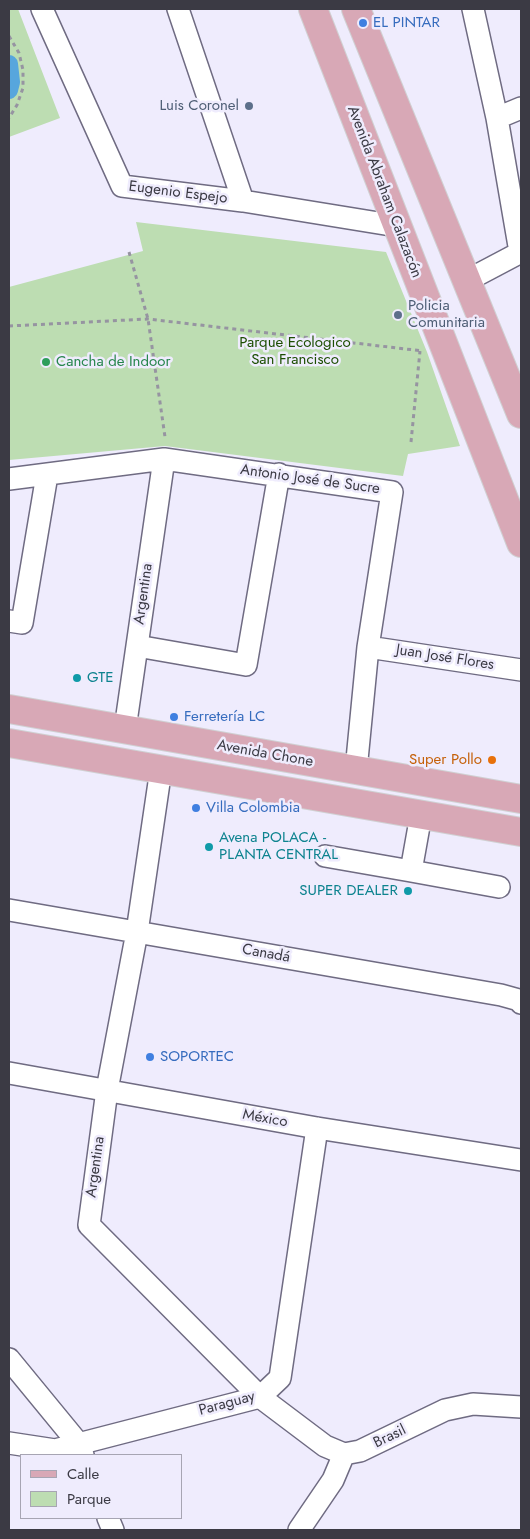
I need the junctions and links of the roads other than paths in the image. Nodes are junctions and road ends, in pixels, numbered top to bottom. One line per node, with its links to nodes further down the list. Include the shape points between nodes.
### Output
1 (43, 9): 9 (street, Eugenio Espejo, via 122,186)
2 (178, 9): 9 (street)
3 (313, 9): 10 (main road, Avenida Abraham Calazacón)
4 (356, 9): 12 (main road)
5 (473, 9): 7 (street)
6 (521, 108): 7 (street)
7 (497, 118): 8 (street); 11 (street)
8 (521, 125)
9 (243, 202): 10 (street, Eugenio Espejo)
10 (397, 226): 18 (main road, Avenida Abraham Calazacón)
11 (521, 252): 12 (street)
12 (468, 280): 13 (main road)
13 (521, 414)
14 (164, 459): 15 (street, Antonio José de Sucre); 16 (street, Antonio José de Sucre); 20 (street, Argentina)
15 (279, 474): 20 (street, via 246,665); 21 (street, Antonio José de Sucre, via 392,492)
16 (47, 475): 17 (street, Antonio José de Sucre); 19 (street, via 22,623)
17 (9, 479)
18 (521, 543)
19 (9, 621)
20 (136, 646): 24 (street, Argentina)
21 (368, 647): 22 (street, Juan José Flores); 27 (street, Antonio José de Sucre)
22 (521, 670)
23 (9, 709): 24 (main road, Avenida Chone)
24 (125, 729): 27 (main road, Avenida Chone)
25 (9, 743): 26 (main road)
26 (160, 769): 29 (main road); 35 (street, Argentina)
27 (356, 770): 28 (main road, Avenida Chone)
28 (521, 799)
29 (421, 815): 30 (main road); 32 (street)
30 (521, 832)
31 (325, 856): 32 (street)
32 (411, 871): 33 (street)
33 (499, 887)
34 (9, 910): 35 (street, Canadá)
35 (137, 932): 36 (street, Canadá, via 501,995); 38 (street, Argentina)
36 (521, 1003)
37 (9, 1073): 38 (street, México)
38 (108, 1090): 39 (street, México); 42 (street, Argentina, via 89,1225)
39 (317, 1128): 40 (street, México); 42 (street, Paraguay, via 280,1378)
40 (521, 1160)
41 (9, 1359): 45 (street)
42 (260, 1397): 45 (street, Paraguay); 46 (street, Argentina, via 325,1446)
43 (521, 1407): 46 (street, Brasil, via 472,1404 445,1410 360,1451)
44 (9, 1443): 45 (street, Paraguay, via 55,1450)
45 (80, 1449)
46 (344, 1454): 47 (street, via 333,1480)
47 (299, 1530)

